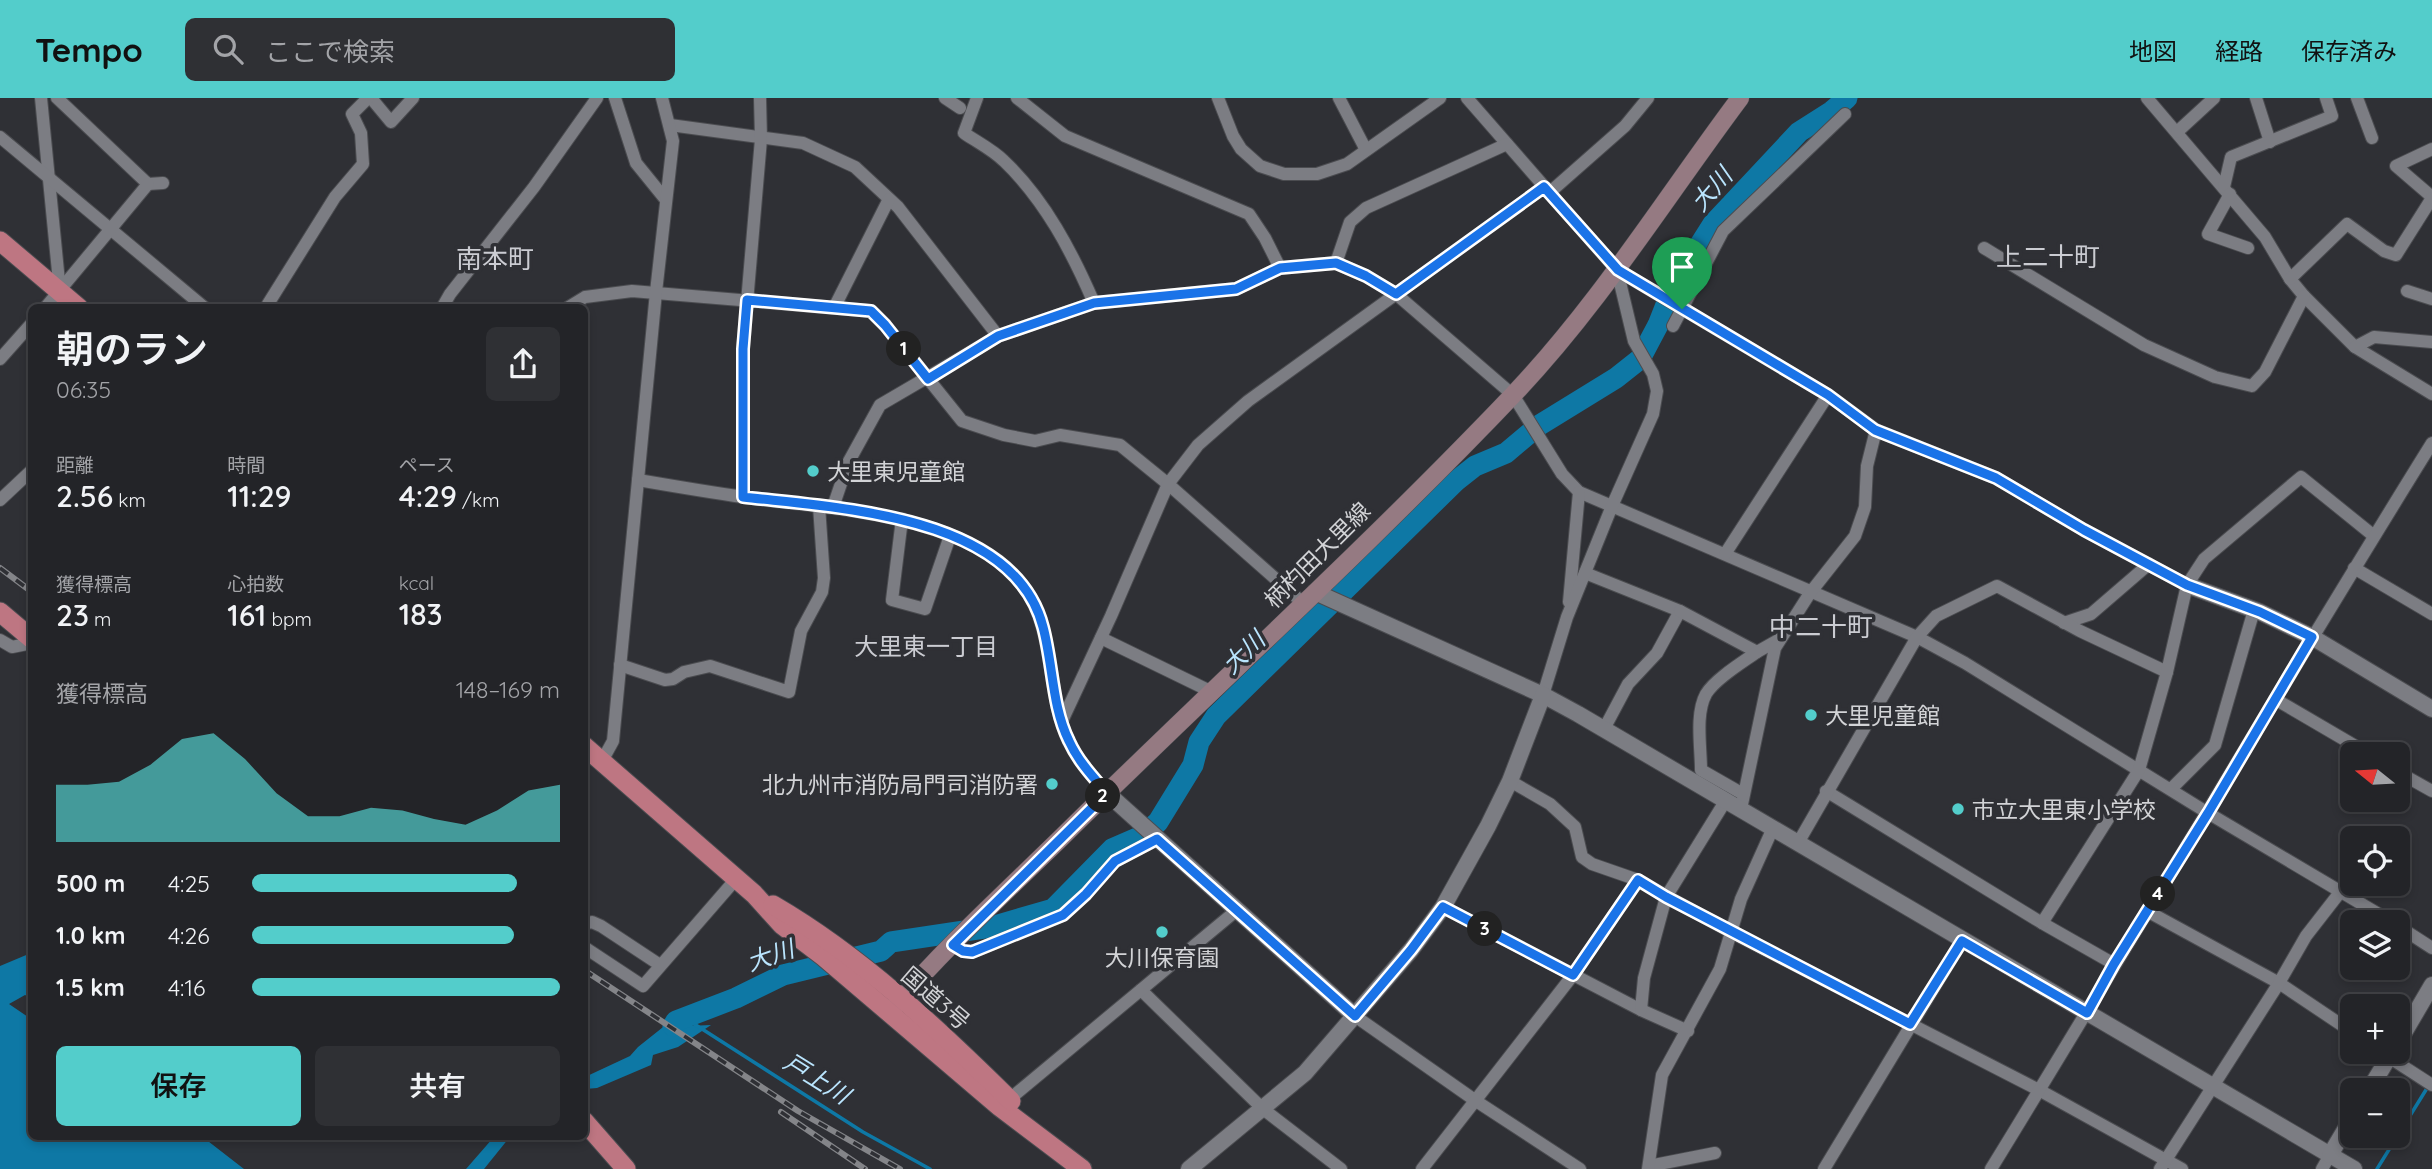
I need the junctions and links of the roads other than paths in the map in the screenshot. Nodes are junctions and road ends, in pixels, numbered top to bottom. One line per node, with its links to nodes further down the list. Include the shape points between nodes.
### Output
1 (41, 98): 34 (street)
2 (57, 98): 36 (street)
3 (370, 98): 4 (street, via 391,122); 61 (street, via 352,114 361,133 363,164 335,197)
4 (413, 98)
5 (597, 98): 62 (street)
6 (615, 98): 41 (street, via 636,163)
7 (662, 98): 25 (street)
8 (760, 98): 29 (street)
9 (945, 98): 23 (street)
10 (977, 98): 57 (street, via 964,133 1003,160 1028,188 1070,249)
11 (1017, 98): 47 (street, via 1065,136 1249,214)
12 (1218, 98): 33 (street, via 1241,149 1260,166 1284,174 1317,174)
13 (1339, 98): 33 (street)
14 (1440, 98): 33 (street)
15 (1467, 98): 31 (street)
16 (1648, 98): 37 (street, via 1625,126)
17 (1740, 98): 48 (main road, 柄杓田大里線)
18 (2147, 98): 26 (street)
19 (2214, 98): 26 (street)
20 (2256, 98): 30 (street)
21 (2326, 98): 30 (street, via 2332,116)
22 (2361, 100): 28 (street)
23 (960, 108)
24 (1845, 114): 65 (street, via 1723,231)
25 (670, 125): 29 (street); 41 (street, via 673,141)
26 (2177, 132): 38 (street)
27 (0, 137): 34 (street)
28 (2372, 138)
29 (761, 139): 40 (street, via 803,144 855,167); 56 (street)
30 (2270, 142): 38 (street, via 2231,158)
31 (1507, 144): 37 (street); 46 (street, via 1366,208 1350,222)
32 (2432, 149): 39 (street, via 2396,166)
33 (1366, 150)
34 (48, 178): 42 (street); 51 (street)
35 (163, 183): 36 (street)
36 (148, 184): 42 (street)
37 (1546, 190): 48 (street); 53 (street)
38 (2227, 190): 45 (street, via 2208,234); 49 (street, via 2265,237)
39 (2432, 198): 49 (street, via 2396,255 2347,224)
40 (889, 199): 64 (street); 68 (street)
41 (666, 200): 52 (street)
42 (110, 230): 51 (street); 60 (street)
43 (0, 241): 51 (highway)
44 (1984, 248): 54 (street, via 2144,345 2215,377 2252,386 2265,372)
45 (2248, 248)
46 (1336, 263): 47 (street); 53 (street)
47 (1280, 268): 57 (street, via 1236,289)
48 (1618, 270): 65 (street); 74 (main road, 柄杓田大里線); 85 (street, via 1634,341 1657,391 1653,414)
49 (2290, 279): 54 (street)
50 (2407, 291): 55 (street)
51 (60, 292): 58 (street); 59 (highway)
52 (656, 292): 56 (street); 63 (street, via 632,291); 79 (street)
53 (1396, 294): 74 (street); 80 (street, via 1248,401 1198,445)
54 (2304, 296): 70 (street)
55 (2432, 299)
56 (747, 300): 64 (street); 82 (street)
57 (1094, 303): 68 (street)
58 (49, 304)
59 (74, 304)
60 (200, 304)
61 (268, 304)
62 (444, 304)
63 (574, 304)
64 (834, 308): 72 (street, via 871,311)
65 (1682, 309): 66 (street); 75 (street)
66 (1673, 326)
67 (28, 329): 71 (street)
68 (998, 336): 72 (street)
69 (2432, 342): 70 (street, via 2374,337)
70 (2356, 346): 73 (street)
71 (0, 359)
72 (928, 379): 80 (street, via 962,421 1035,441 1060,435 1120,445); 84 (street, via 880,405)
73 (2432, 394)
74 (1513, 395): 81 (street, via 1562,474); 95 (main road, 柄杓田大里線)
75 (1828, 395): 76 (street); 89 (street)
76 (1875, 430): 90 (street, via 1996,478); 94 (street, via 1860,525)
77 (2432, 443): 88 (street)
78 (28, 474): 83 (street)
79 (638, 480): 82 (street); 110 (street)
80 (1168, 484): 95 (street); 105 (street)
81 (1579, 492): 85 (street); 100 (street)
82 (743, 497): 84 (street)
83 (0, 500)
84 (826, 506): 86 (street); 110 (street, via 822,592 801,631 789,692 710,666 665,680)
85 (1612, 506): 89 (street); 92 (street)
86 (902, 519): 87 (street); 87 (street, via 892,600 925,609)
87 (950, 536): 116 (street, via 1002,562 1033,601 1043,625)
88 (2374, 536): 91 (street); 93 (street, via 2301,477 2204,559)
89 (1725, 554): 94 (street)
90 (2148, 564): 93 (street); 101 (street, via 2091,614)
91 (2354, 568): 96 (street); 104 (street)
92 (1585, 573): 98 (street); 100 (street)
93 (2187, 585): 97 (street); 111 (street)
94 (1810, 593): 103 (street); 106 (street)
95 (1309, 598): 112 (main road, 柄杓田大里線); 113 (street)
96 (2430, 608)
97 (2254, 610): 104 (street); 124 (street, via 2215,745)
98 (1679, 611): 109 (street); 117 (street, via 1657,653 1628,684)
99 (0, 612): 102 (highway)
100 (1567, 617): 113 (street)
101 (2064, 623): 103 (street, via 1997,586 1936,616); 111 (street)
102 (28, 637)
103 (1917, 637): 121 (street); 125 (street)
104 (2312, 637): 114 (street); 115 (street)
105 (1101, 638): 112 (street); 116 (street)
106 (1780, 639): 109 (street); 129 (street)
107 (0, 640): 108 (street, via 12,647)
108 (28, 642)
109 (1757, 652): 129 (street, via 1707,693 1701,712 1701,770)
110 (620, 665): 120 (street, via 613,741)
111 (2167, 672): 121 (street)
112 (1212, 692): 127 (main road, 柄杓田大里線)
113 (1542, 695): 117 (street); 123 (street)
114 (2275, 699): 118 (street); 130 (street)
115 (2432, 709)
116 (1062, 721): 127 (street, via 1082,763)
117 (1604, 729): 128 (street)
118 (2348, 742)
119 (588, 749): 120 (highway, 国道3号)
120 (602, 761): 134 (highway, 国道3号)
121 (2139, 770): 124 (street); 145 (street)
122 (2410, 779): 126 (street)
123 (1510, 781): 135 (street, via 1550,804 1575,827 1582,857); 141 (street)
124 (2171, 789): 130 (street)
125 (1826, 791): 133 (street); 145 (street)
126 (2432, 792)
127 (1107, 793): 132 (street); 150 (main road, 柄杓田大里線)
128 (1727, 800): 129 (street); 140 (street)
129 (1742, 802): 131 (street)
130 (2208, 813): 136 (street); 144 (street)
131 (1773, 828): 133 (street); 147 (street)
132 (1156, 838): 142 (street); 150 (street, via 1115,861 1063,915 972,952)
133 (1798, 843): 149 (street)
134 (736, 879): 138 (highway, 国道3号); 154 (street)
135 (1638, 880): 140 (street); 155 (street)
136 (2340, 890)
137 (2340, 892): 156 (street, via 2306,936)
138 (754, 894): 159 (highway, 国道3号, via 782,925 853,984); 159 (highway, 国道3号, via 847,954 873,976)
139 (2349, 896): 143 (street)
140 (1666, 897): 147 (street); 160 (street, via 1644,978)
141 (1443, 907): 155 (street); 162 (street)
142 (1237, 910): 158 (street); 162 (street)
143 (2372, 910)
144 (2147, 911): 153 (street); 156 (street)
145 (2042, 923): 153 (street)
146 (588, 924): 154 (street, via 597,924)
147 (1729, 931): 164 (street); 166 (street, via 1720,969)
148 (2410, 934): 151 (street)
149 (1962, 941): 161 (street); 164 (street)
150 (953, 945): 159 (main road, 柄杓田大里線)
151 (2432, 948)
152 (588, 950): 154 (street, via 643,986)
153 (2114, 964): 161 (street)
154 (660, 965)
155 (1573, 975): 160 (street); 171 (street)
156 (2279, 983): 165 (street); 169 (street)
157 (2432, 985): 163 (street)
158 (1141, 990): 172 (street); 173 (street)
159 (894, 1006): 172 (highway, 国道3号)
160 (1641, 1010): 166 (street)
161 (2087, 1013): 169 (street); 170 (street)
162 (1355, 1016): 171 (street); 173 (street, via 1305,1073)
163 (2410, 1020)
164 (1910, 1024): 170 (street); 186 (street)
165 (2340, 1024)
166 (1688, 1031): 180 (street, via 1662,1075)
167 (2407, 1064): 168 (street)
168 (2432, 1084)
169 (2211, 1087): 177 (street); 179 (street)
170 (2039, 1090): 179 (street); 187 (street)
171 (1476, 1101): 184 (street); 185 (street)
172 (1005, 1103): 178 (highway, 国道3号)
173 (1263, 1109): 182 (street); 183 (street)
174 (588, 1124): 181 (highway)
175 (2340, 1138): 177 (street)
176 (1714, 1153): 180 (street)
177 (2326, 1162): 189 (street)
178 (1075, 1164)
179 (2162, 1164): 188 (street)
180 (1649, 1168)
181 (625, 1169)
182 (1189, 1169)
183 (1341, 1169)
184 (1422, 1169)
185 (1580, 1169)
186 (1824, 1169)
187 (1991, 1169)
188 (2182, 1169)
189 (2354, 1169)

